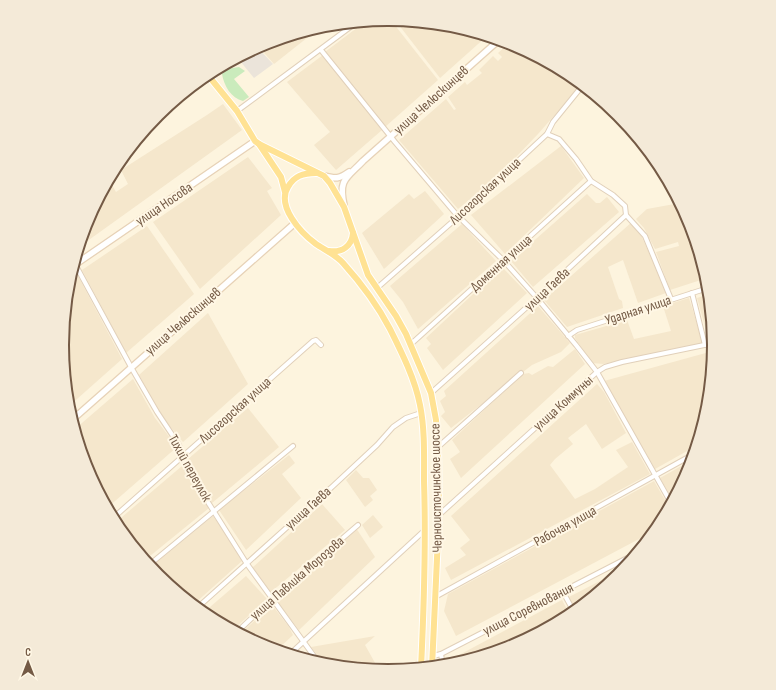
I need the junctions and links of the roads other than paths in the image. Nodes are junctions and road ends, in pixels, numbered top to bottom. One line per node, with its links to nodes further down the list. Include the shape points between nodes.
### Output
1 (348, 29): 3 (street)
2 (494, 44): 8 (street, улица Челюскинцев)
3 (321, 50): 6 (street); 8 (street)
4 (211, 80): 6 (main road)
5 (579, 90): 7 (street, Лисогорская улица, via 553,122)
6 (237, 112): 9 (main road)
7 (547, 134): 13 (street, via 559,139); 17 (street, Лисогорская улица)
8 (390, 136): 10 (street, улица Челюскинцев); 17 (street)
9 (257, 143): 11 (main road); 14 (main road, via 280,177); 21 (street, улица Носова)
10 (363, 161): 12 (street, улица Челюскинцев, via 342,177 335,179); 15 (street, улица Челюскинцев, via 342,185)
11 (317, 173): 12 (main road); 14 (main road, via 297,176)
12 (324, 176): 15 (main road)
13 (591, 181): 16 (street, via 625,206); 22 (street, Доменная улица)
14 (285, 192): 18 (main road, via 286,208)
15 (344, 207): 19 (main road)
16 (626, 215): 27 (street, улица Гаева); 28 (street, via 645,236)
17 (459, 216): 22 (street); 24 (street, Лисогорская улица)
18 (295, 223): 20 (main road); 33 (street, улица Челюскинцев)
19 (353, 232): 20 (main road, via 345,248 336,252); 24 (main road, Черноисточинское шоссе, via 368,274)
20 (326, 250): 37 (main road, Черноисточинское шоссе, via 349,269 385,321 410,374)
21 (80, 261)
22 (504, 261): 27 (street); 31 (street, Доменная улица)
23 (78, 272): 33 (street, Тихий переулок)
24 (377, 288): 31 (main road, Черноисточинское шоссе, via 396,316)
25 (702, 290): 26 (street, Ударная улица)
26 (692, 293): 28 (street, Ударная улица); 32 (street)
27 (537, 298): 29 (street); 36 (street, улица Гаева)
28 (671, 299): 29 (street, Ударная улица, via 577,330)
29 (568, 336): 34 (street)
30 (321, 345): 41 (street, Лисогорская улица, via 316,340 313,341)
31 (410, 345): 36 (main road, Черноисточинское шоссе)
32 (706, 345): 34 (street, улица Коммуны, via 622,362)
33 (131, 368): 38 (street, улица Челюскинцев); 41 (street, Тихий переулок, via 180,445)
34 (597, 372): 43 (street); 47 (street, улица Коммуны)
35 (521, 373): 40 (street)
36 (431, 393): 40 (main road, Черноисточинское шоссе)
37 (421, 413): 50 (main road, Черноисточинское шоссе); 53 (street, улица Гаева, via 406,418 393,427)
38 (77, 416)
39 (293, 446): 45 (street)
40 (438, 447): 47 (main road, Черноисточинское шоссе)
41 (184, 456): 45 (street, Тихий переулок, via 187,468); 46 (street, Лисогорская улица)
42 (686, 458): 43 (street, Рабочая улица)
43 (655, 476): 44 (street); 55 (street, Рабочая улица)
44 (668, 498)
45 (214, 511): 52 (street); 53 (street, Тихий переулок)
46 (118, 513)
47 (439, 515): 48 (main road, Черноисточинское шоссе)
48 (438, 523): 50 (main road); 55 (main road, Черноисточинское шоссе)
49 (358, 525): 56 (street, улица Павлика Морозова)
50 (425, 526): 60 (street); 67 (main road, Черноисточинское шоссе)
51 (624, 560): 54 (street, улица Соревнования)
52 (153, 561)
53 (247, 564): 56 (street, Тихий переулок); 57 (street, улица Гаева)
54 (563, 592): 58 (street); 62 (street, улица Соревнования)
55 (436, 597): 64 (main road, Черноисточинское шоссе)
56 (272, 599): 59 (street, улица Павлика Морозова); 60 (street, Тихий переулок)
57 (202, 604)
58 (571, 606)
59 (241, 628)
60 (303, 642): 61 (street); 63 (street, Тихий переулок)
61 (294, 650)
62 (441, 654): 64 (street, улица Соревнования); 65 (street)
63 (313, 655)
64 (433, 656): 66 (main road, Черноисточинское шоссе)
65 (442, 659)
66 (433, 661)
67 (421, 662)

